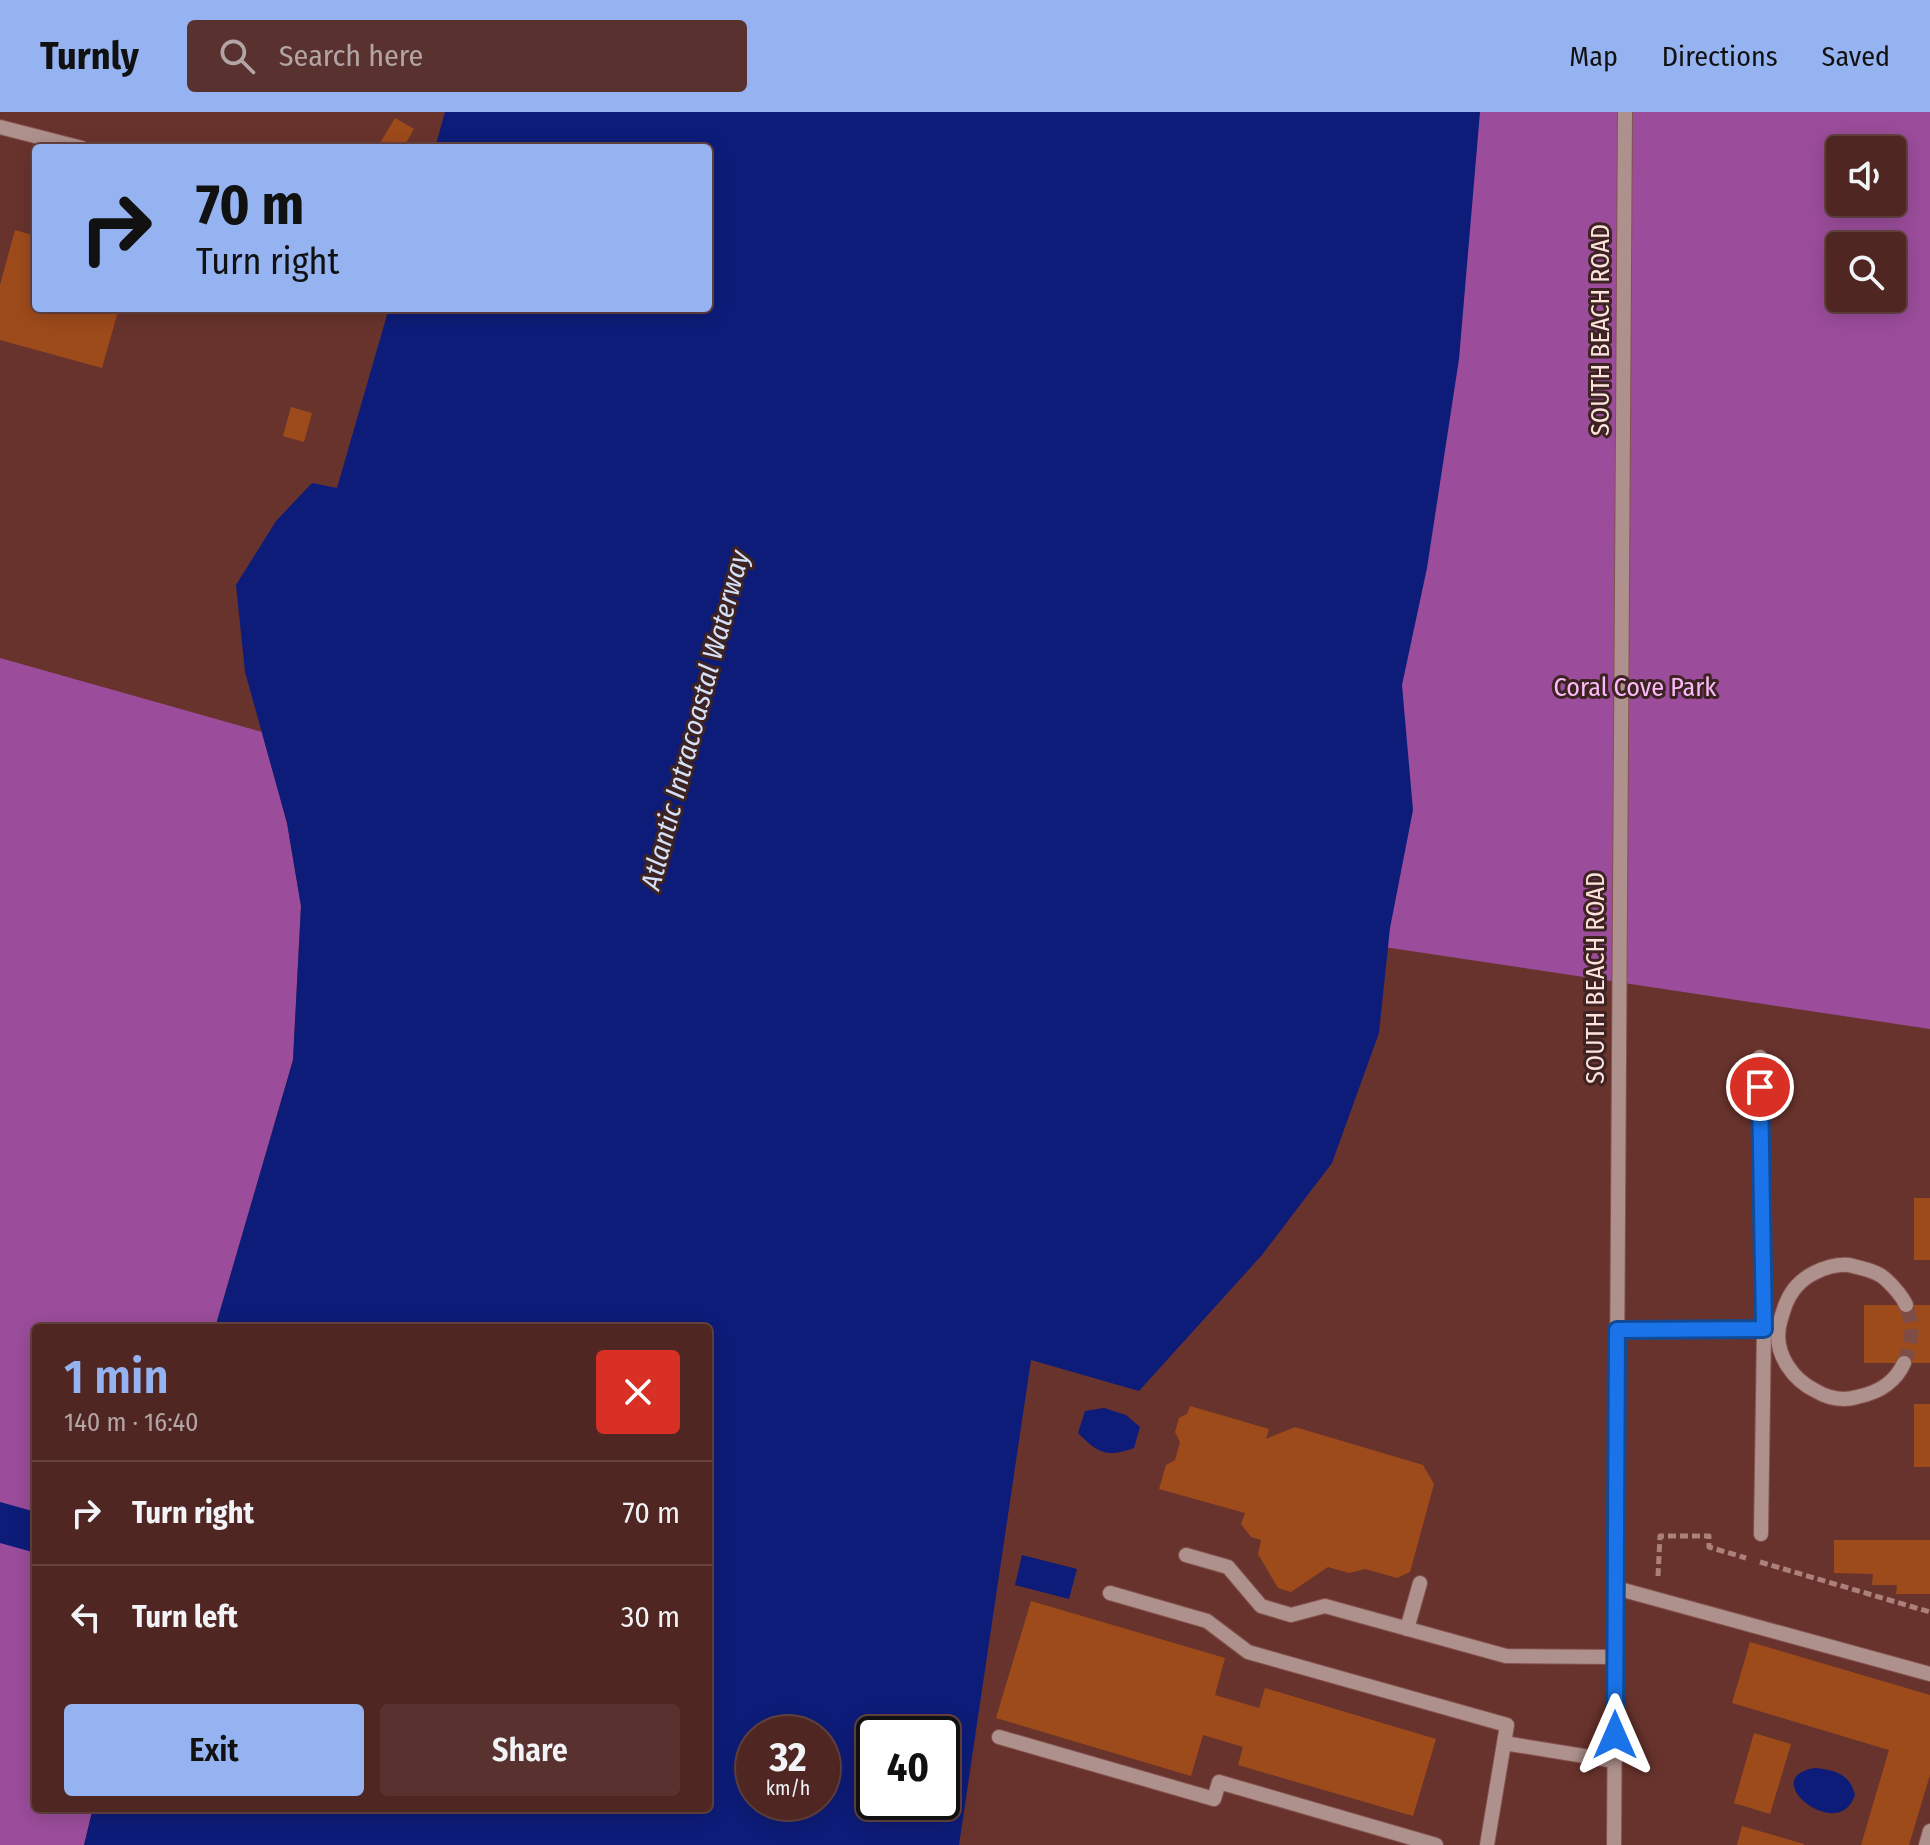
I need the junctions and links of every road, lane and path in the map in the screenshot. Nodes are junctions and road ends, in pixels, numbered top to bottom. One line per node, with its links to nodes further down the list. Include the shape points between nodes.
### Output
1 (1625, 112): 7 (street, SOUTH BEACH ROAD)
2 (0, 127): 3 (street)
3 (66, 144)
4 (1760, 1057): 6 (street)
5 (1906, 1305): 6 (street, via 1879,1274 1847,1265 1824,1268 1788,1295)
6 (1771, 1329): 7 (street); 8 (street, via 1789,1369 1805,1386 1826,1396 1872,1394); 9 (street)
7 (1617, 1330): 13 (street, SOUTH BEACH ROAD)
8 (1904, 1363)
9 (1761, 1534)
10 (1186, 1555): 16 (street, via 1228,1567 1261,1606 1291,1615 1325,1606)
11 (1658, 1577): 15 (path, via 1660,1536 1709,1536 1709,1547)
12 (1420, 1583): 16 (street)
13 (1616, 1588): 17 (street, SOUTH BEACH ROAD); 18 (street)
14 (1110, 1593): 20 (street, via 1207,1621 1248,1652 1507,1725)
15 (1930, 1612)
16 (1407, 1629): 17 (street, via 1506,1656)
17 (1615, 1657): 21 (street, SOUTH BEACH ROAD)
18 (1930, 1674)
19 (999, 1737): 23 (street, via 1214,1799 1219,1782)
20 (1504, 1743): 21 (street); 24 (street)
21 (1615, 1761): 25 (street, SOUTH BEACH ROAD)
22 (1930, 1831): 26 (street)
23 (1436, 1845)
24 (1487, 1845)
25 (1614, 1845)
26 (1926, 1845)

